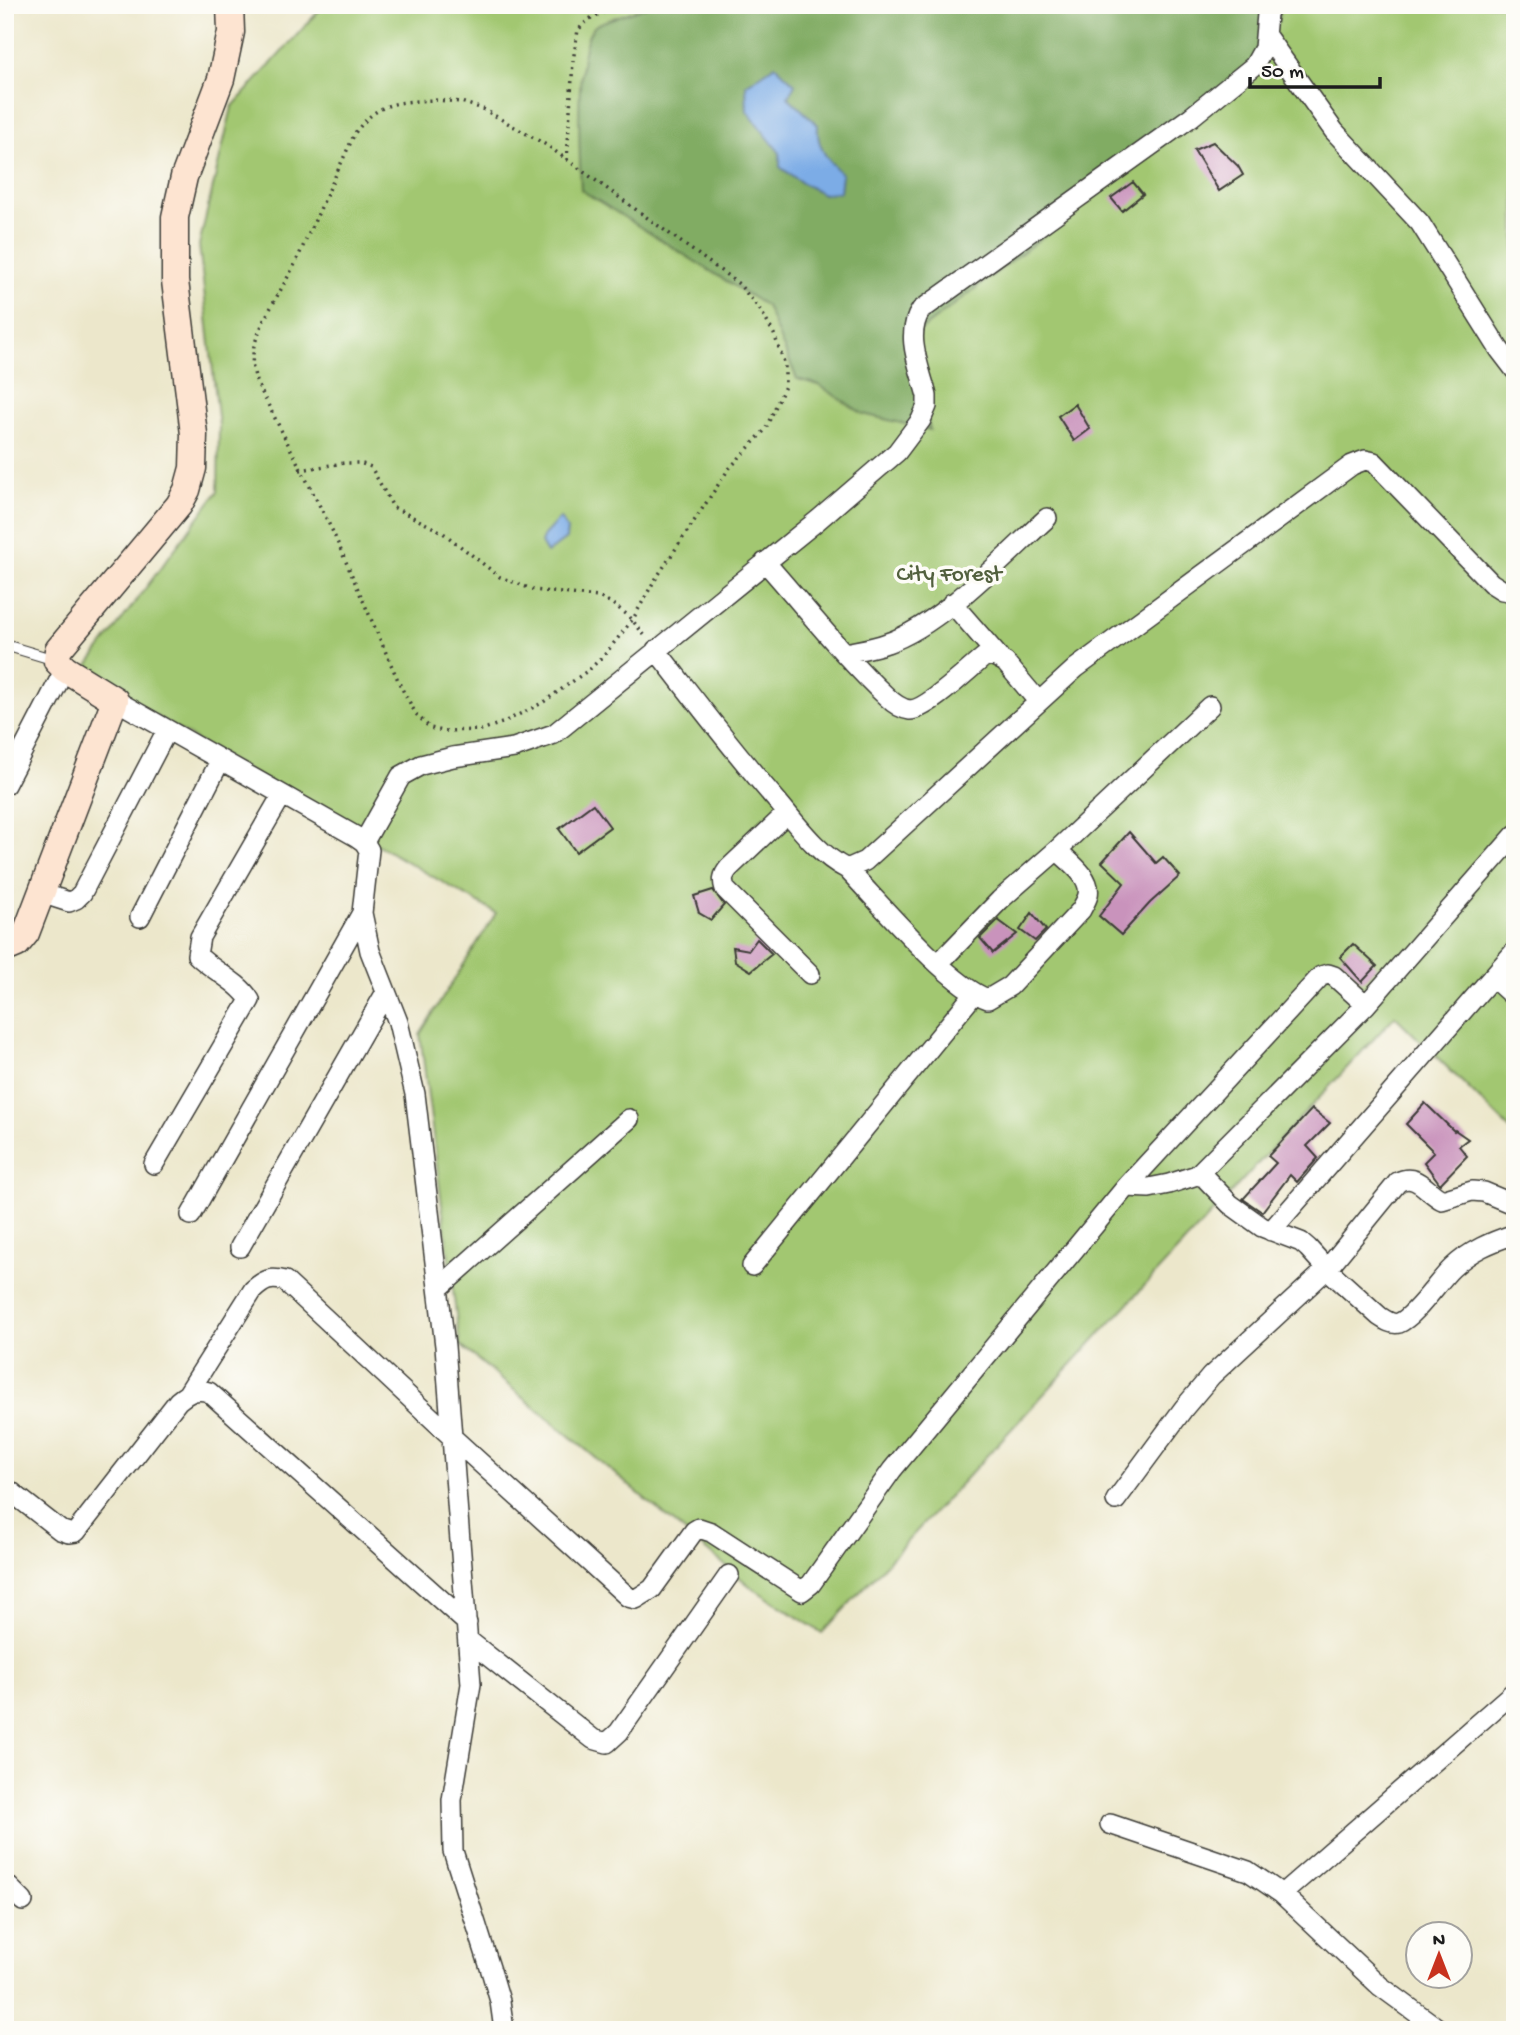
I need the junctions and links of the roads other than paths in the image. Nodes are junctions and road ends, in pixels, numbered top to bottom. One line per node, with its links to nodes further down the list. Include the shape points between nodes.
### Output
1 (230, 5): 13 (street, via 227,56 184,177 175,217 175,281 194,434 193,468 179,505 58,650)
2 (1271, 5): 3 (street)
3 (1266, 37): 4 (street, via 1334,131 1420,223); 6 (street, via 1254,66 1191,117 921,310 912,332 927,396 921,420 897,452)
4 (1515, 370)
5 (1047, 518): 8 (street)
6 (765, 562): 9 (street); 11 (street)
7 (1515, 592): 15 (street, via 1491,583 1374,462 1366,460 1112,639)
8 (953, 603): 11 (street, via 904,636); 12 (street)
9 (651, 644): 21 (street); 23 (street, via 554,734 514,748 421,765 401,776)
10 (5, 645): 13 (lane)
11 (845, 653): 12 (street, via 888,699 912,710 925,705 984,657)
12 (999, 657): 15 (street)
13 (61, 665): 14 (street); 19 (street)
14 (115, 700): 17 (street); 26 (street)
15 (1038, 701): 25 (street, via 864,861)
16 (1210, 706): 24 (street)
17 (167, 730): 18 (street); 26 (street, via 82,892 69,902)
18 (220, 761): 20 (street); 28 (street)
19 (5, 785)
20 (282, 795): 23 (street); 39 (street, via 197,948 206,964 250,1000)
21 (787, 813): 25 (street, via 831,861); 32 (street, via 729,868 723,882)
22 (1515, 835): 37 (street)
23 (364, 842): 27 (street, via 369,859)
24 (1057, 850): 31 (street, via 1000,900); 35 (street, via 1088,886 1081,910 1010,986 988,999)
25 (848, 869): 31 (street)
26 (41, 893): 29 (street, via 26,933)
27 (362, 913): 34 (street); 43 (street)
28 (140, 917)
29 (5, 949)
30 (1515, 951): 33 (street)
31 (939, 964): 35 (street)
32 (810, 974)
33 (1492, 977): 36 (street); 44 (street)
34 (386, 992): 46 (street); 49 (street, via 404,1042 415,1094)
35 (974, 994): 47 (street)
36 (1515, 998)
37 (1366, 1005): 40 (street); 41 (street, via 1334,976 1321,976)
38 (629, 1119): 49 (street)
39 (154, 1164)
40 (1197, 1175): 41 (street, via 1149,1188); 44 (street)
41 (1126, 1187): 51 (street, via 947,1401 802,1591 699,1528 652,1589 636,1599 628,1597)
42 (1515, 1205): 48 (street, via 1472,1191 1442,1200 1417,1180 1403,1179)
43 (191, 1215)
44 (1271, 1231): 48 (street, via 1301,1242)
45 (1515, 1234): 48 (street, via 1467,1255 1399,1323 1379,1317)
46 (240, 1247)
47 (752, 1266)
48 (1327, 1269): 53 (street, via 1211,1376)
49 (439, 1288): 51 (street)
50 (188, 1394): 51 (street, via 253,1290 274,1278 293,1287); 52 (street, via 76,1532 60,1531); 55 (street, via 199,1389 209,1392)
51 (453, 1438): 55 (street)
52 (5, 1487)
53 (1116, 1500)
54 (729, 1575): 55 (street, via 607,1743 593,1739)
55 (467, 1631): 61 (street, via 471,1684 452,1800 453,1852 500,2001)
56 (1515, 1691): 59 (street)
57 (1110, 1824): 59 (street, via 1238,1867)
58 (5, 1883): 60 (street)
59 (1282, 1894): 62 (street, via 1380,1986)
60 (23, 1900)
61 (504, 2030)
62 (1440, 2030)

